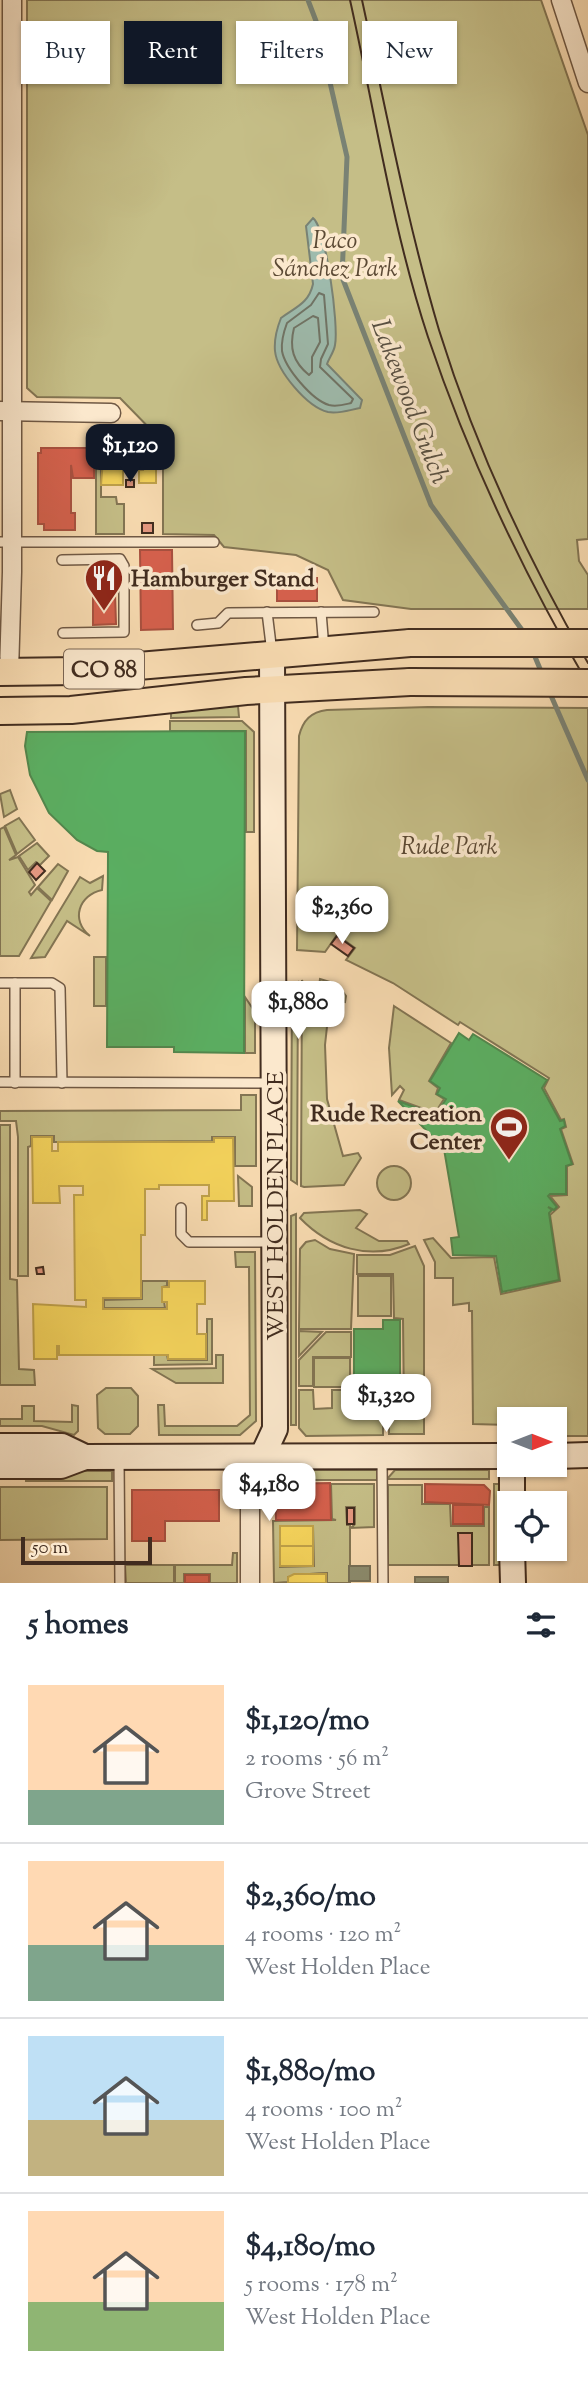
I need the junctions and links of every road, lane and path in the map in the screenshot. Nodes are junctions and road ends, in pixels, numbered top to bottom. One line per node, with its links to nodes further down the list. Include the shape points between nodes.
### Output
1 (561, 0): 3 (street)
2 (8, 12): 4 (street)
3 (588, 83)
4 (6, 147): 5 (street)
5 (6, 278): 6 (street)
6 (6, 411): 7 (street); 8 (street)
7 (111, 413)
8 (6, 542): 9 (lane); 19 (street)
9 (214, 542)
10 (62, 560): 15 (lane, via 120,559 124,566 124,632)
11 (267, 612): 12 (lane); 14 (lane, via 228,612 218,623); 18 (lane)
12 (321, 612): 13 (lane); 17 (lane)
13 (374, 612)
14 (197, 625)
15 (63, 633)
16 (588, 643): 17 (main road, CO 88, bridge, via 410,643)
17 (324, 650): 18 (main road, CO 88)
18 (272, 655): 19 (main road, CO 88); 21 (street, WEST HOLDEN PLACE)
19 (3, 675)
20 (588, 683): 21 (main road, bridge, via 410,682)
21 (274, 689): 22 (main road, via 71,710); 28 (street, WEST HOLDEN PLACE)
22 (0, 711)
23 (0, 983): 24 (lane)
24 (15, 983): 26 (lane); 27 (lane, via 52,983 60,988)
25 (0, 1083): 26 (lane)
26 (15, 1083): 27 (lane)
27 (62, 1083): 28 (lane)
28 (275, 1083): 30 (street, WEST HOLDEN PLACE)
29 (181, 1208): 30 (lane, via 181,1234 189,1242)
30 (275, 1242): 37 (street, WEST HOLDEN PLACE, via 275,1429)
31 (0, 1446): 35 (street, via 62,1446)
32 (588, 1455): 34 (street)
33 (497, 1456): 38 (street)
34 (567, 1456)
35 (85, 1457): 36 (street); 39 (street, via 61,1466)
36 (119, 1457): 37 (street); 41 (lane)
37 (262, 1457): 38 (street); 42 (street, WEST HOLDEN PLACE, via 250,1482)
38 (382, 1457): 43 (lane)
39 (0, 1466)
40 (512, 1561): 44 (street)
41 (120, 1583)
42 (250, 1583)
43 (383, 1583)
44 (513, 1583)

